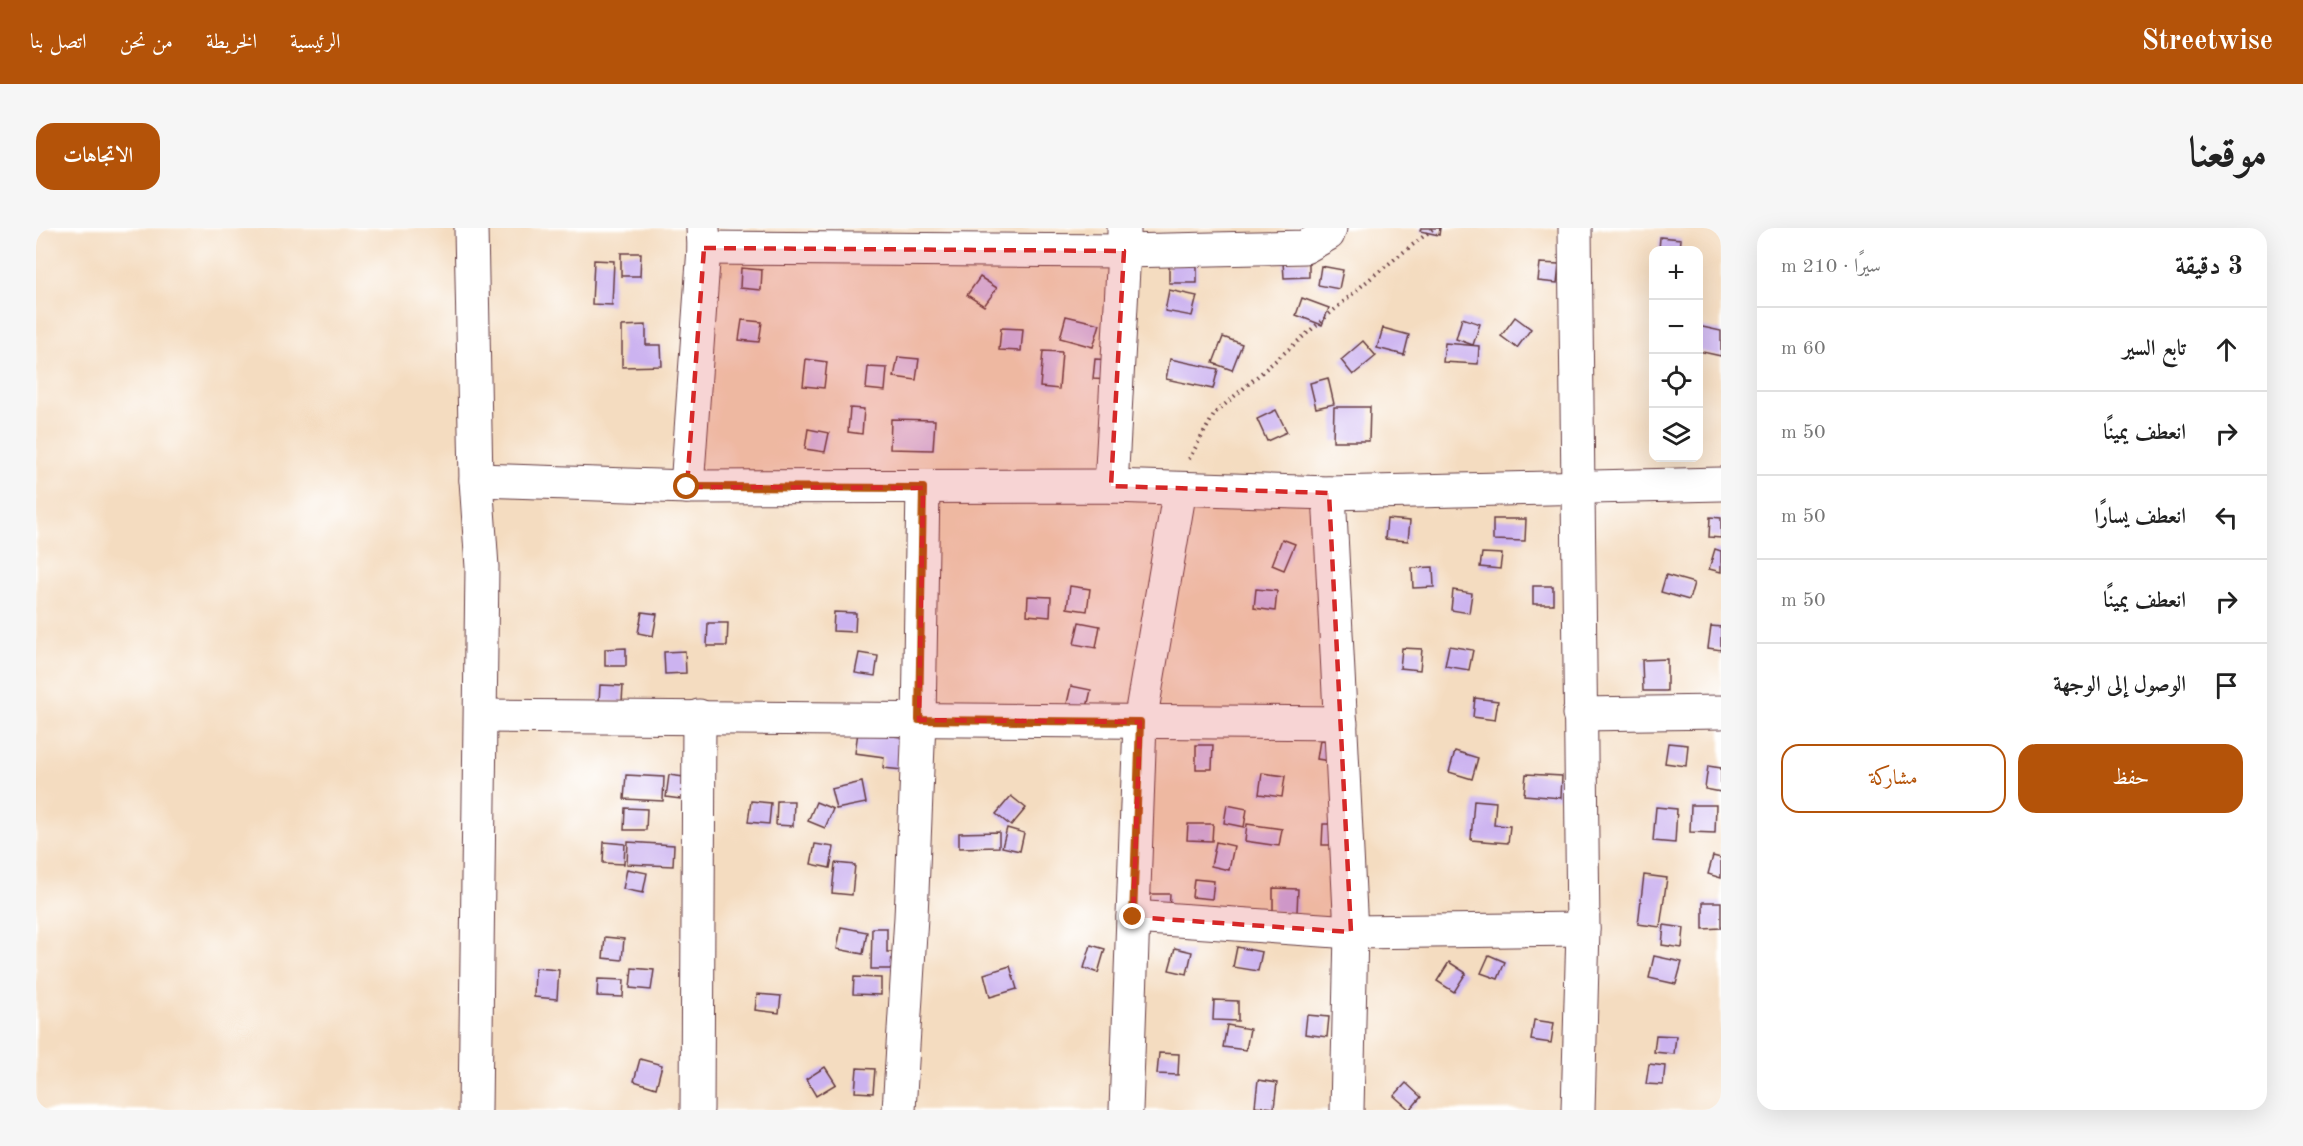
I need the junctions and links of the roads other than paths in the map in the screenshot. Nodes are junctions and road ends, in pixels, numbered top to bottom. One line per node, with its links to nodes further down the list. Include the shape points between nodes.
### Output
1 (471, 228): 6 (street)
2 (1330, 228): 5 (street, via 1328,234 1305,247)
3 (1575, 228): 10 (street)
4 (704, 238): 5 (street); 9 (street)
5 (1124, 240): 8 (street)
6 (476, 480): 9 (street); 16 (street, via 482,567)
7 (1721, 484): 10 (street)
8 (1111, 486): 11 (street); 12 (street)
9 (687, 487): 11 (street)
10 (1577, 487): 13 (street); 15 (street)
11 (923, 488): 18 (street)
12 (1180, 489): 13 (street); 19 (street)
13 (1329, 493): 20 (street)
14 (1721, 712): 15 (street)
15 (1579, 714): 22 (street)
16 (482, 716): 17 (street); 24 (street)
17 (699, 716): 18 (street); 25 (street)
18 (919, 720): 19 (street); 26 (street)
19 (1140, 722): 20 (street); 21 (street)
20 (1341, 723): 23 (street)
21 (1133, 917): 23 (street); 27 (street)
22 (1583, 929): 23 (street); 29 (street)
23 (1351, 932): 28 (street)
24 (475, 1110)
25 (697, 1110)
26 (899, 1110)
27 (1126, 1110)
28 (1347, 1110)
29 (1578, 1110)

